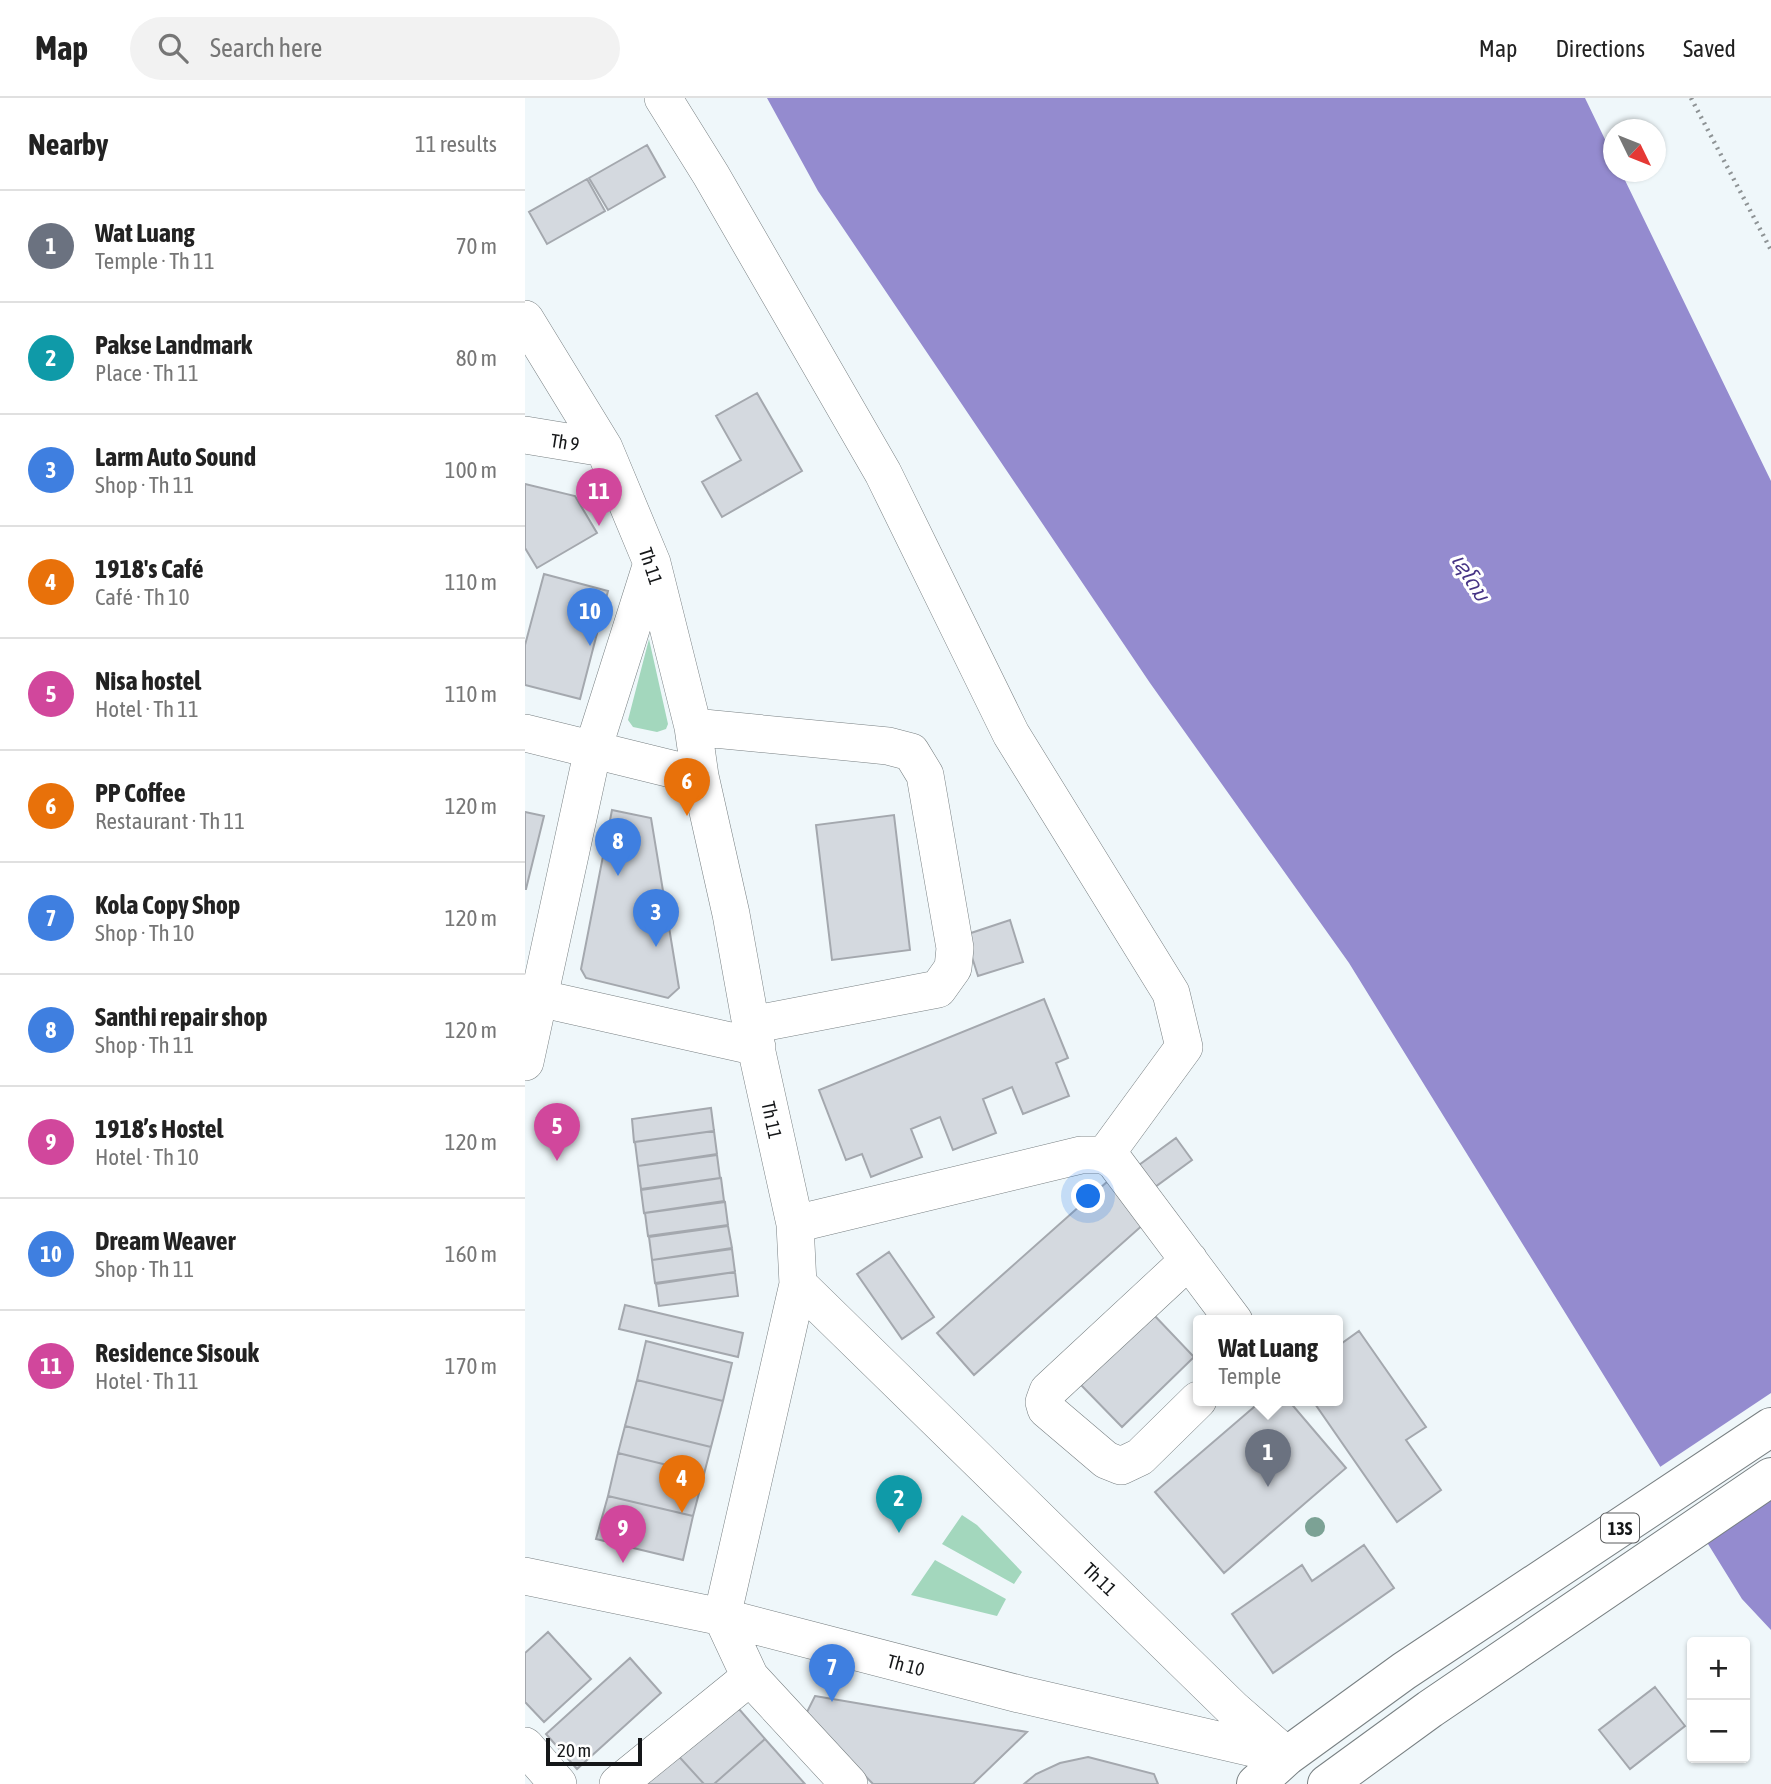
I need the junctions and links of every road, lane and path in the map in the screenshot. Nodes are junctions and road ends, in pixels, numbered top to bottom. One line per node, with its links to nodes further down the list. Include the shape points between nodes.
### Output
1 (663, 98): 15 (street, via 883,473 1010,734 1171,993 1184,1047)
2 (1691, 98): 3 (path)
3 (1771, 250)
4 (525, 319): 6 (street, Th 11)
5 (525, 435): 6 (street, Th 9)
6 (604, 448): 7 (street, Th 11)
7 (652, 563): 8 (street, Th 11); 10 (street)
8 (693, 727): 11 (street, Th 11); 13 (street, via 888,746 911,752 925,775 955,948 953,968 946,979 938,989)
9 (525, 733): 10 (street)
10 (593, 749): 11 (street); 12 (street)
11 (700, 776): 13 (street, Th 11)
12 (533, 996): 13 (street); 14 (street)
13 (754, 1036): 16 (street, Th 11)
14 (525, 1062)
15 (1105, 1155): 16 (street, via 1081,1155); 17 (street, via 1115,1162)
16 (795, 1224): 18 (street, Th 11)
17 (1188, 1260): 19 (street); 20 (street, via 1048,1391 1044,1402 1046,1409 1106,1460 1121,1466 1140,1457)
18 (798, 1284): 24 (street); 27 (street, Th 11, via 1233,1709)
19 (1229, 1315)
20 (1193, 1405)
21 (1771, 1427): 27 (highway, 13S, via 1404,1671)
22 (1771, 1477): 28 (highway, 13S, via 1430,1709)
23 (525, 1576): 24 (street, Th 10)
24 (722, 1617): 25 (street); 27 (street, Th 10, via 1019,1694)
25 (751, 1677): 30 (street); 31 (street)
26 (525, 1746): 29 (street)
27 (1287, 1756): 32 (highway, 13S)
28 (1340, 1780)
29 (558, 1784)
30 (618, 1784)
31 (849, 1784)
32 (1255, 1784)

